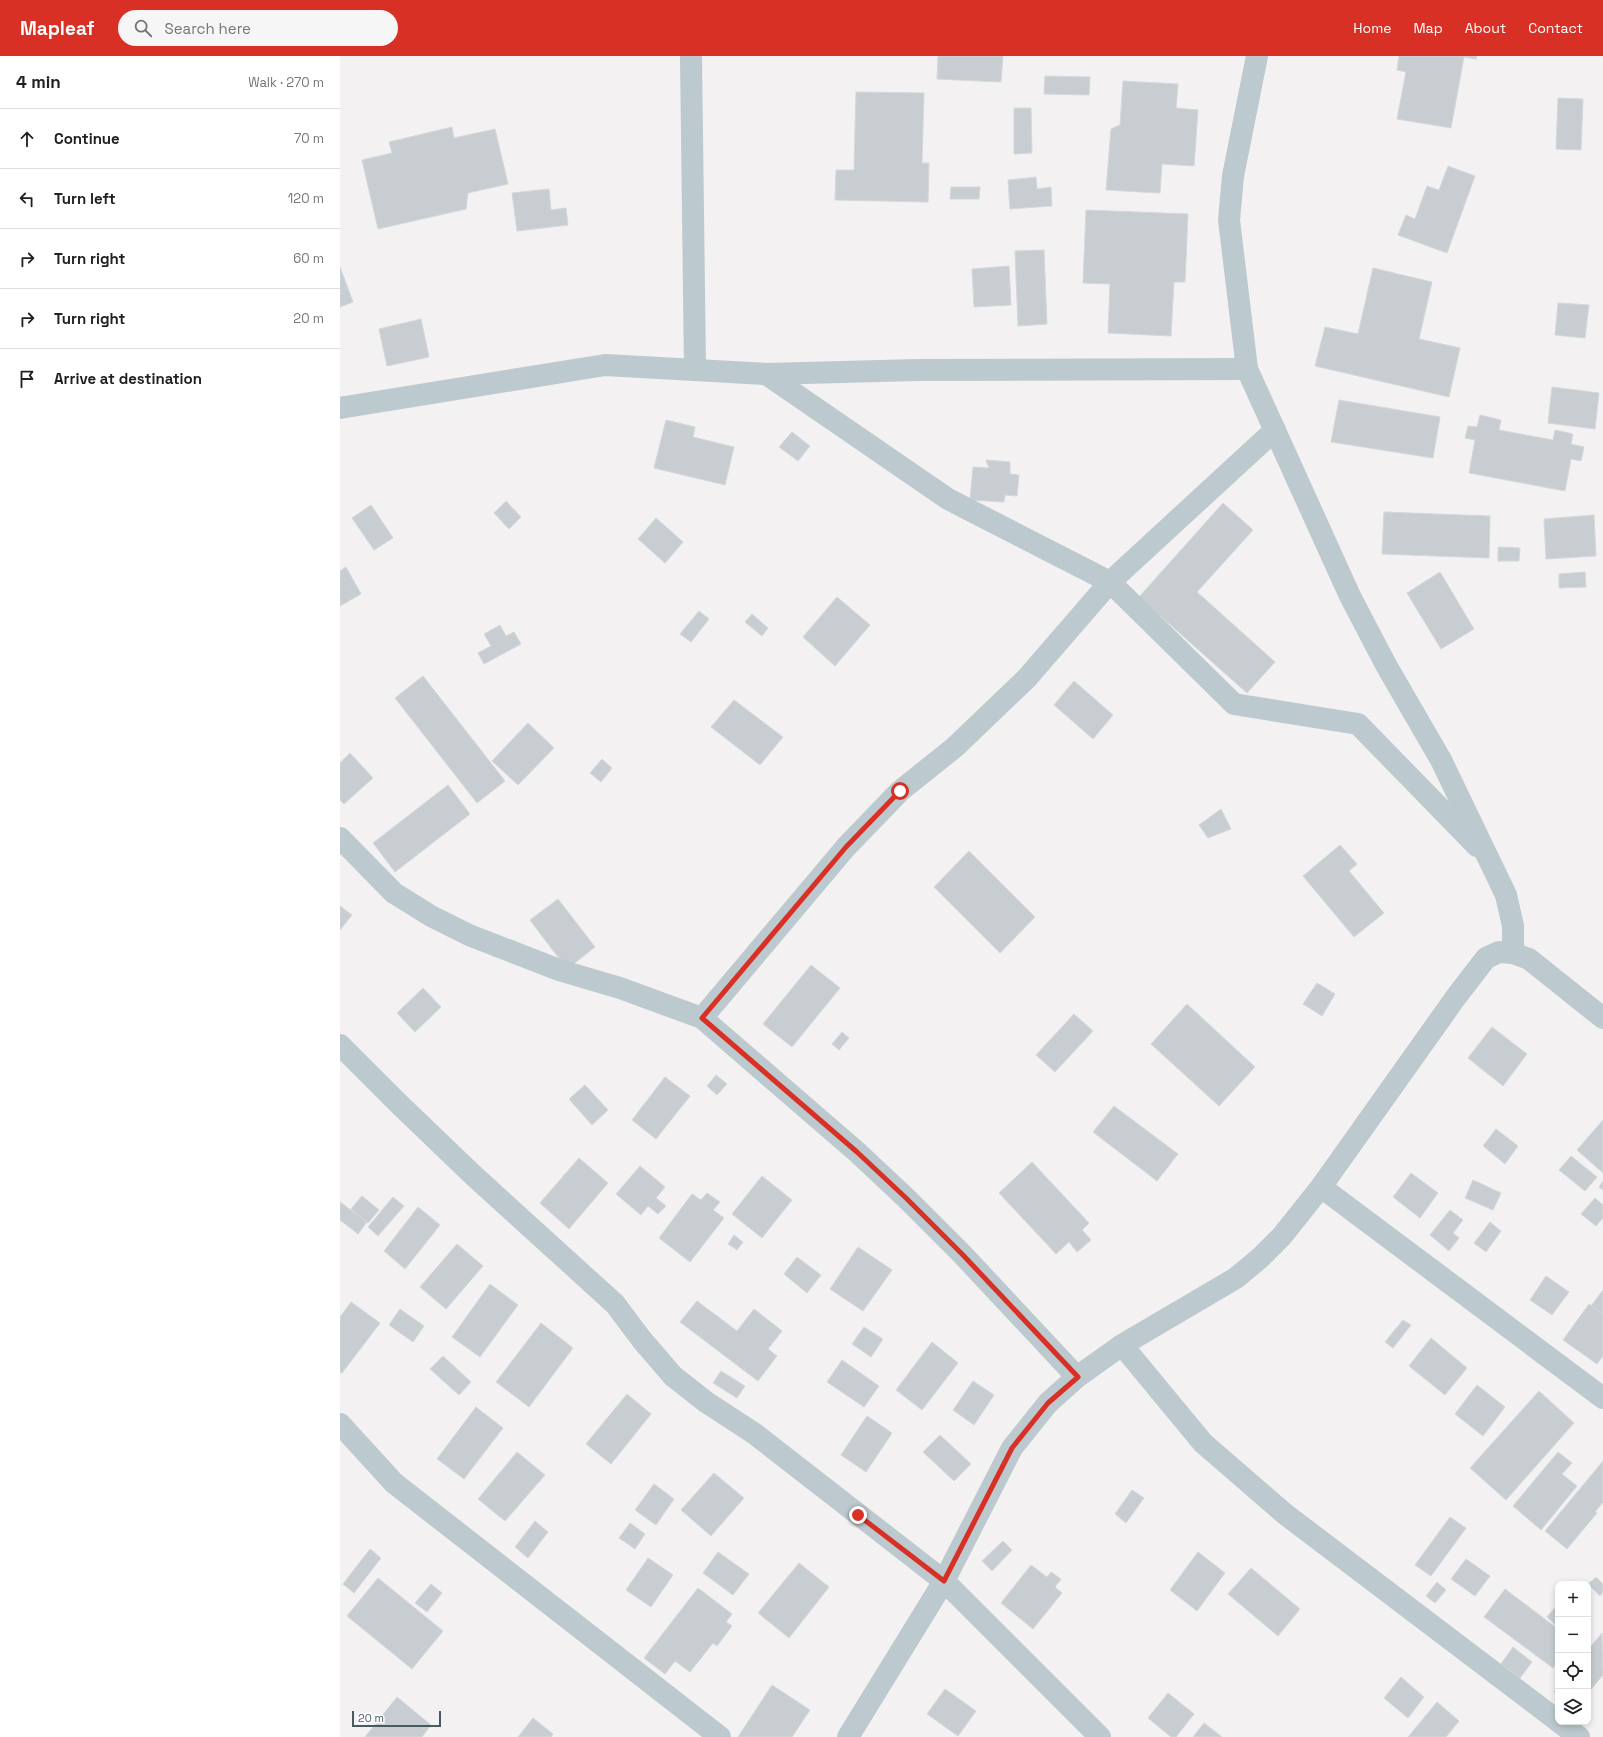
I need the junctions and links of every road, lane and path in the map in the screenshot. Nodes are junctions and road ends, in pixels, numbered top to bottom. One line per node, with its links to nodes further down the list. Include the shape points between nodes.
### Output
1 (691, 56): 4 (street)
2 (1257, 56): 3 (street, via 1234,176 1229,220)
3 (1247, 369): 5 (street, via 924,370); 7 (street)
4 (695, 370): 5 (street); 6 (street, via 605,365)
5 (766, 374): 8 (street, via 948,500)
6 (340, 408)
7 (1275, 430): 8 (street); 10 (street, via 1350,596 1441,760)
8 (1110, 582): 10 (street, via 1234,704 1358,724); 12 (street, via 1027,678 956,747 900,791 846,847)
9 (340, 838): 12 (street, via 394,893 469,935 559,970 620,988)
10 (1490, 860): 11 (street, via 1506,895 1513,926)
11 (1513, 953): 13 (street, via 1530,959); 15 (street, via 1499,952 1486,958)
12 (702, 1018): 17 (street, via 857,1152 906,1198)
13 (1603, 1018)
14 (340, 1045): 20 (street, via 473,1175 615,1304 673,1376 706,1402 755,1434)
15 (1321, 1187): 16 (street, via 1282,1236 1236,1278); 18 (street)
16 (1122, 1345): 17 (street); 21 (street, via 1204,1443 1273,1503)
17 (1078, 1377): 20 (street, via 1048,1403 1012,1448)
18 (1603, 1398)
19 (340, 1424): 23 (street, via 394,1483)
20 (944, 1581): 24 (street); 25 (street)
21 (1555, 1720)
22 (1562, 1725): 26 (street)
23 (720, 1737)
24 (848, 1737)
25 (1100, 1737)
26 (1579, 1737)

